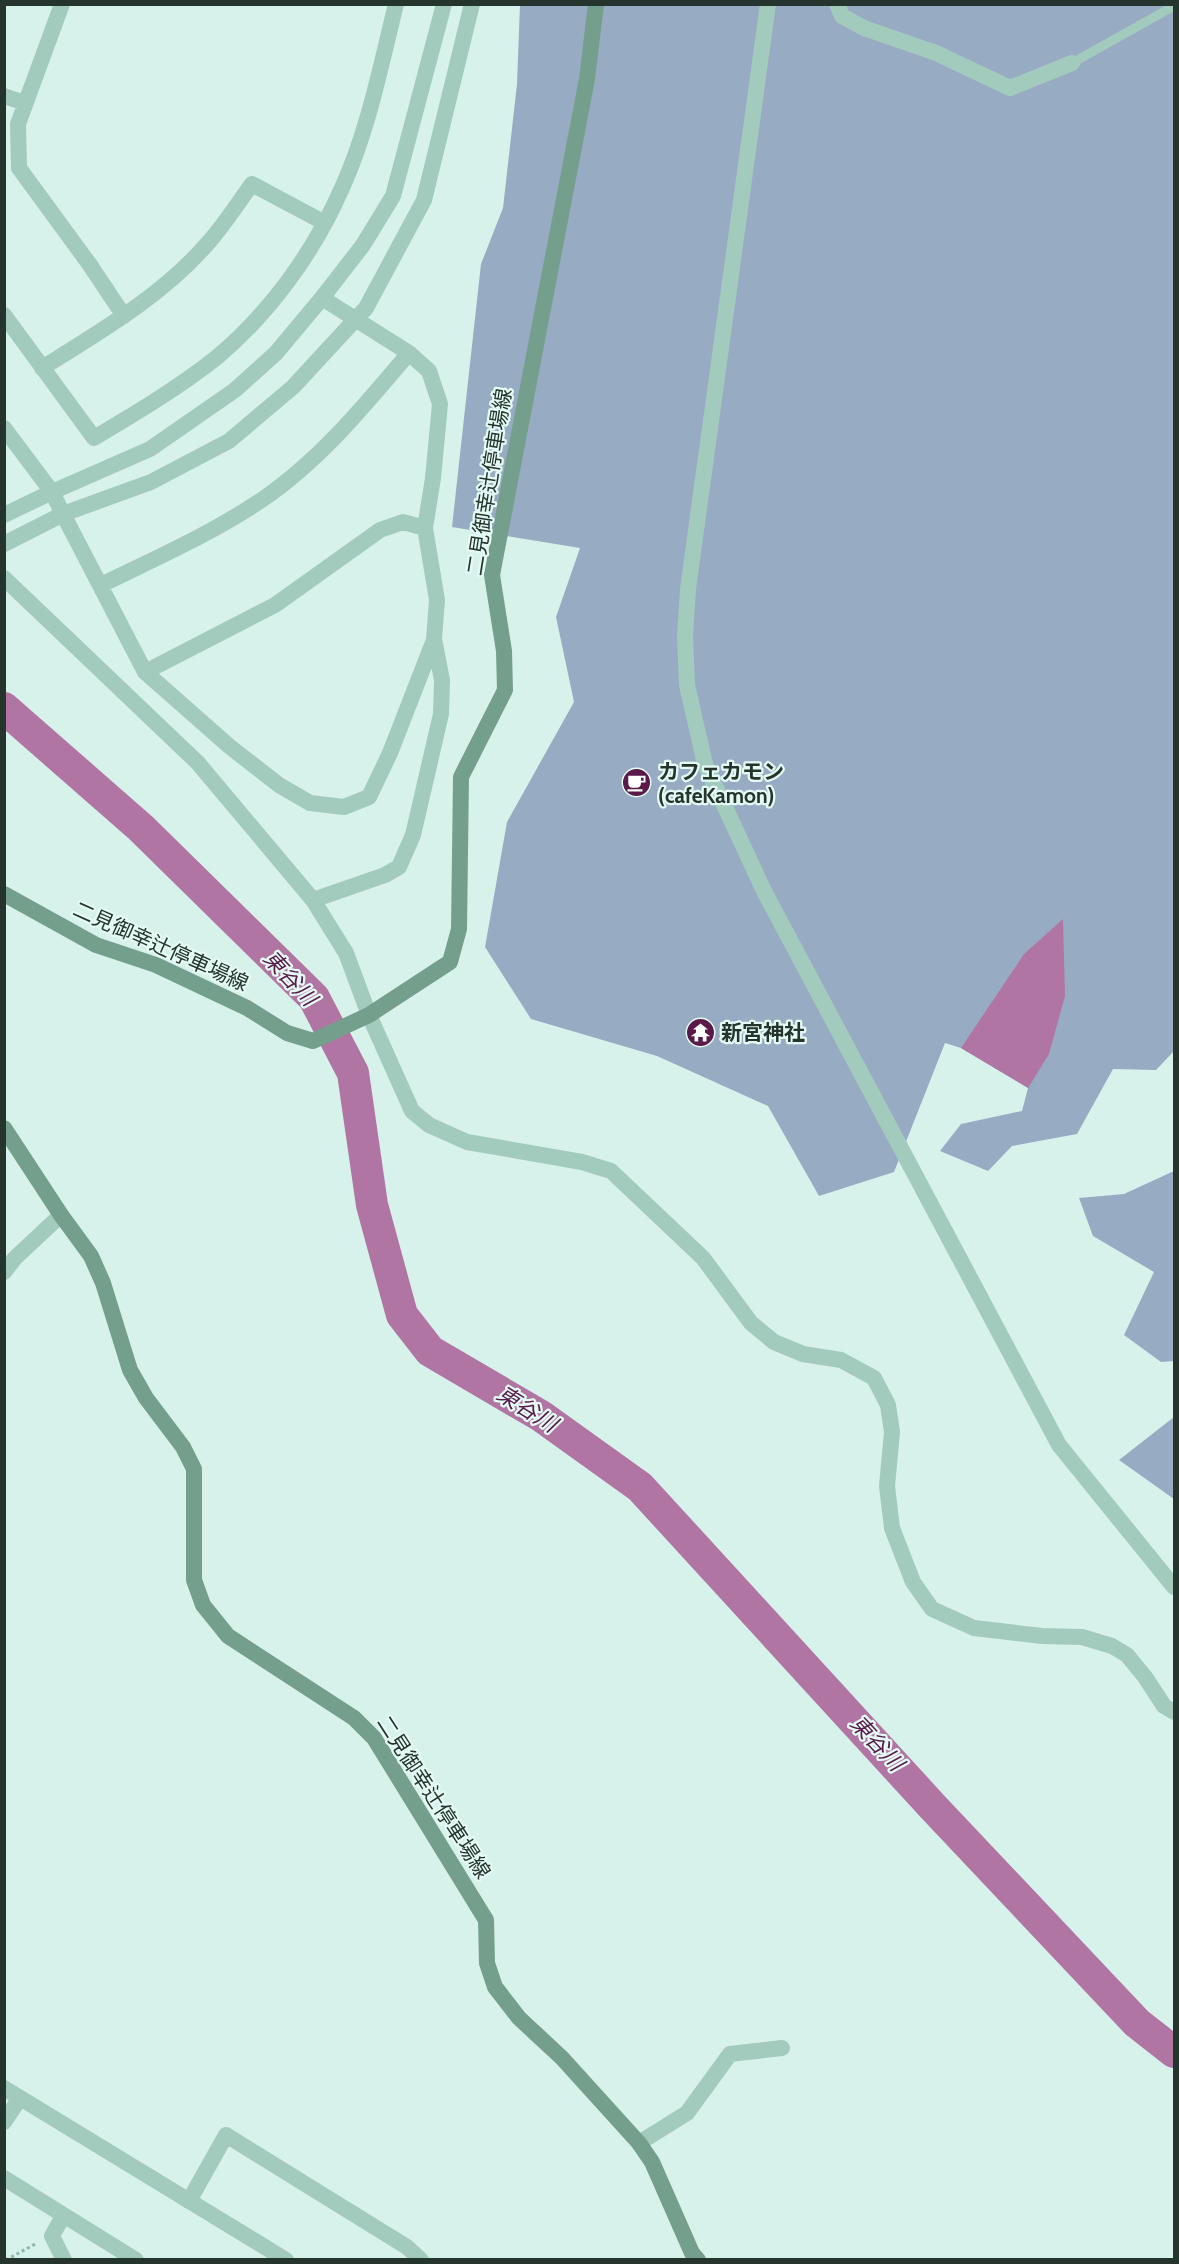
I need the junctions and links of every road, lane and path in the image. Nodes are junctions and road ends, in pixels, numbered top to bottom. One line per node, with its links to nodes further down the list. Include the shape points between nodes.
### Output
1 (396, 4): 12 (street, via 367,117 343,187)
2 (444, 4): 13 (street, via 393,196 363,245)
3 (471, 4): 16 (street, via 424,200 366,308)
4 (596, 4): 31 (main road, 二見御幸辻停車場線, via 587,79 492,575 506,690 461,777 459,929 450,962)
5 (768, 4): 35 (street, via 688,589 687,686 705,764 764,891 1059,1444)
6 (837, 4): 9 (street, via 842,16 864,28 936,53 1010,88)
7 (61, 5): 11 (street)
8 (1174, 6): 9 (lane)
9 (1071, 63)
10 (4, 96): 11 (street)
11 (25, 103): 15 (street, via 18,124 19,168)
12 (325, 223): 15 (street, via 252,184 208,243 152,296); 18 (street, via 285,286 241,335 158,400 94,438)
13 (322, 298): 16 (street); 20 (street, via 276,353 235,390 150,449)
14 (4, 315): 18 (street)
15 (124, 316): 18 (street)
16 (356, 319): 17 (street); 21 (street, via 293,387 229,441 151,482)
17 (409, 352): 23 (street, via 429,371 440,404); 26 (street, via 323,450 264,498 190,542)
18 (42, 368)
19 (4, 428): 20 (street)
20 (52, 492): 21 (street); 22 (street)
21 (63, 514): 24 (street); 26 (street)
22 (4, 515)
23 (425, 528): 27 (street, via 437,600); 28 (street, via 403,522 380,530 275,605)
24 (7, 543)
25 (4, 578): 30 (street, via 198,763)
26 (101, 585): 28 (street)
27 (434, 639): 28 (street, via 369,796 344,807 310,803 279,785); 30 (street, via 442,680 441,714 413,835 399,867)
28 (145, 672)
29 (4, 894): 31 (main road, 二見御幸辻停車場線, via 96,945 156,965 247,1008 287,1033 313,1041)
30 (313, 900): 31 (street, via 345,953)
31 (369, 1015): 36 (street, via 412,1111 429,1125 467,1142 582,1162 611,1171 703,1258 751,1323 774,1342 803,1354 841,1360 874,1378 890,1414 887,1486 892,1528 913,1582 932,1609 974,1628 1082,1637 1112,1646 1127,1655 1164,1706)
32 (4, 1128): 33 (main road, 二見御幸辻停車場線)
33 (61, 1215): 34 (street); 41 (main road, 二見御幸辻停車場線, via 91,1256 104,1283 130,1370 194,1469 194,1580 203,1605 228,1636 354,1718 374,1738 486,1920 487,1963 495,1987 519,2018 562,2058)
34 (4, 1272)
35 (1174, 1587)
36 (1174, 1712)
37 (782, 2048): 41 (street, via 730,2054 687,2113)
38 (4, 2088): 39 (street)
39 (20, 2098): 40 (street); 43 (street)
40 (4, 2122)
41 (639, 2143): 51 (main road, 二見御幸辻停車場線)
42 (4, 2178): 44 (street)
43 (189, 2201): 49 (street); 50 (street, via 226,2135)
44 (63, 2216): 45 (street); 48 (street)
45 (52, 2236): 46 (path); 47 (street)
46 (6, 2259)
47 (64, 2259)
48 (136, 2259)
49 (286, 2259)
50 (421, 2259)
51 (698, 2259)

